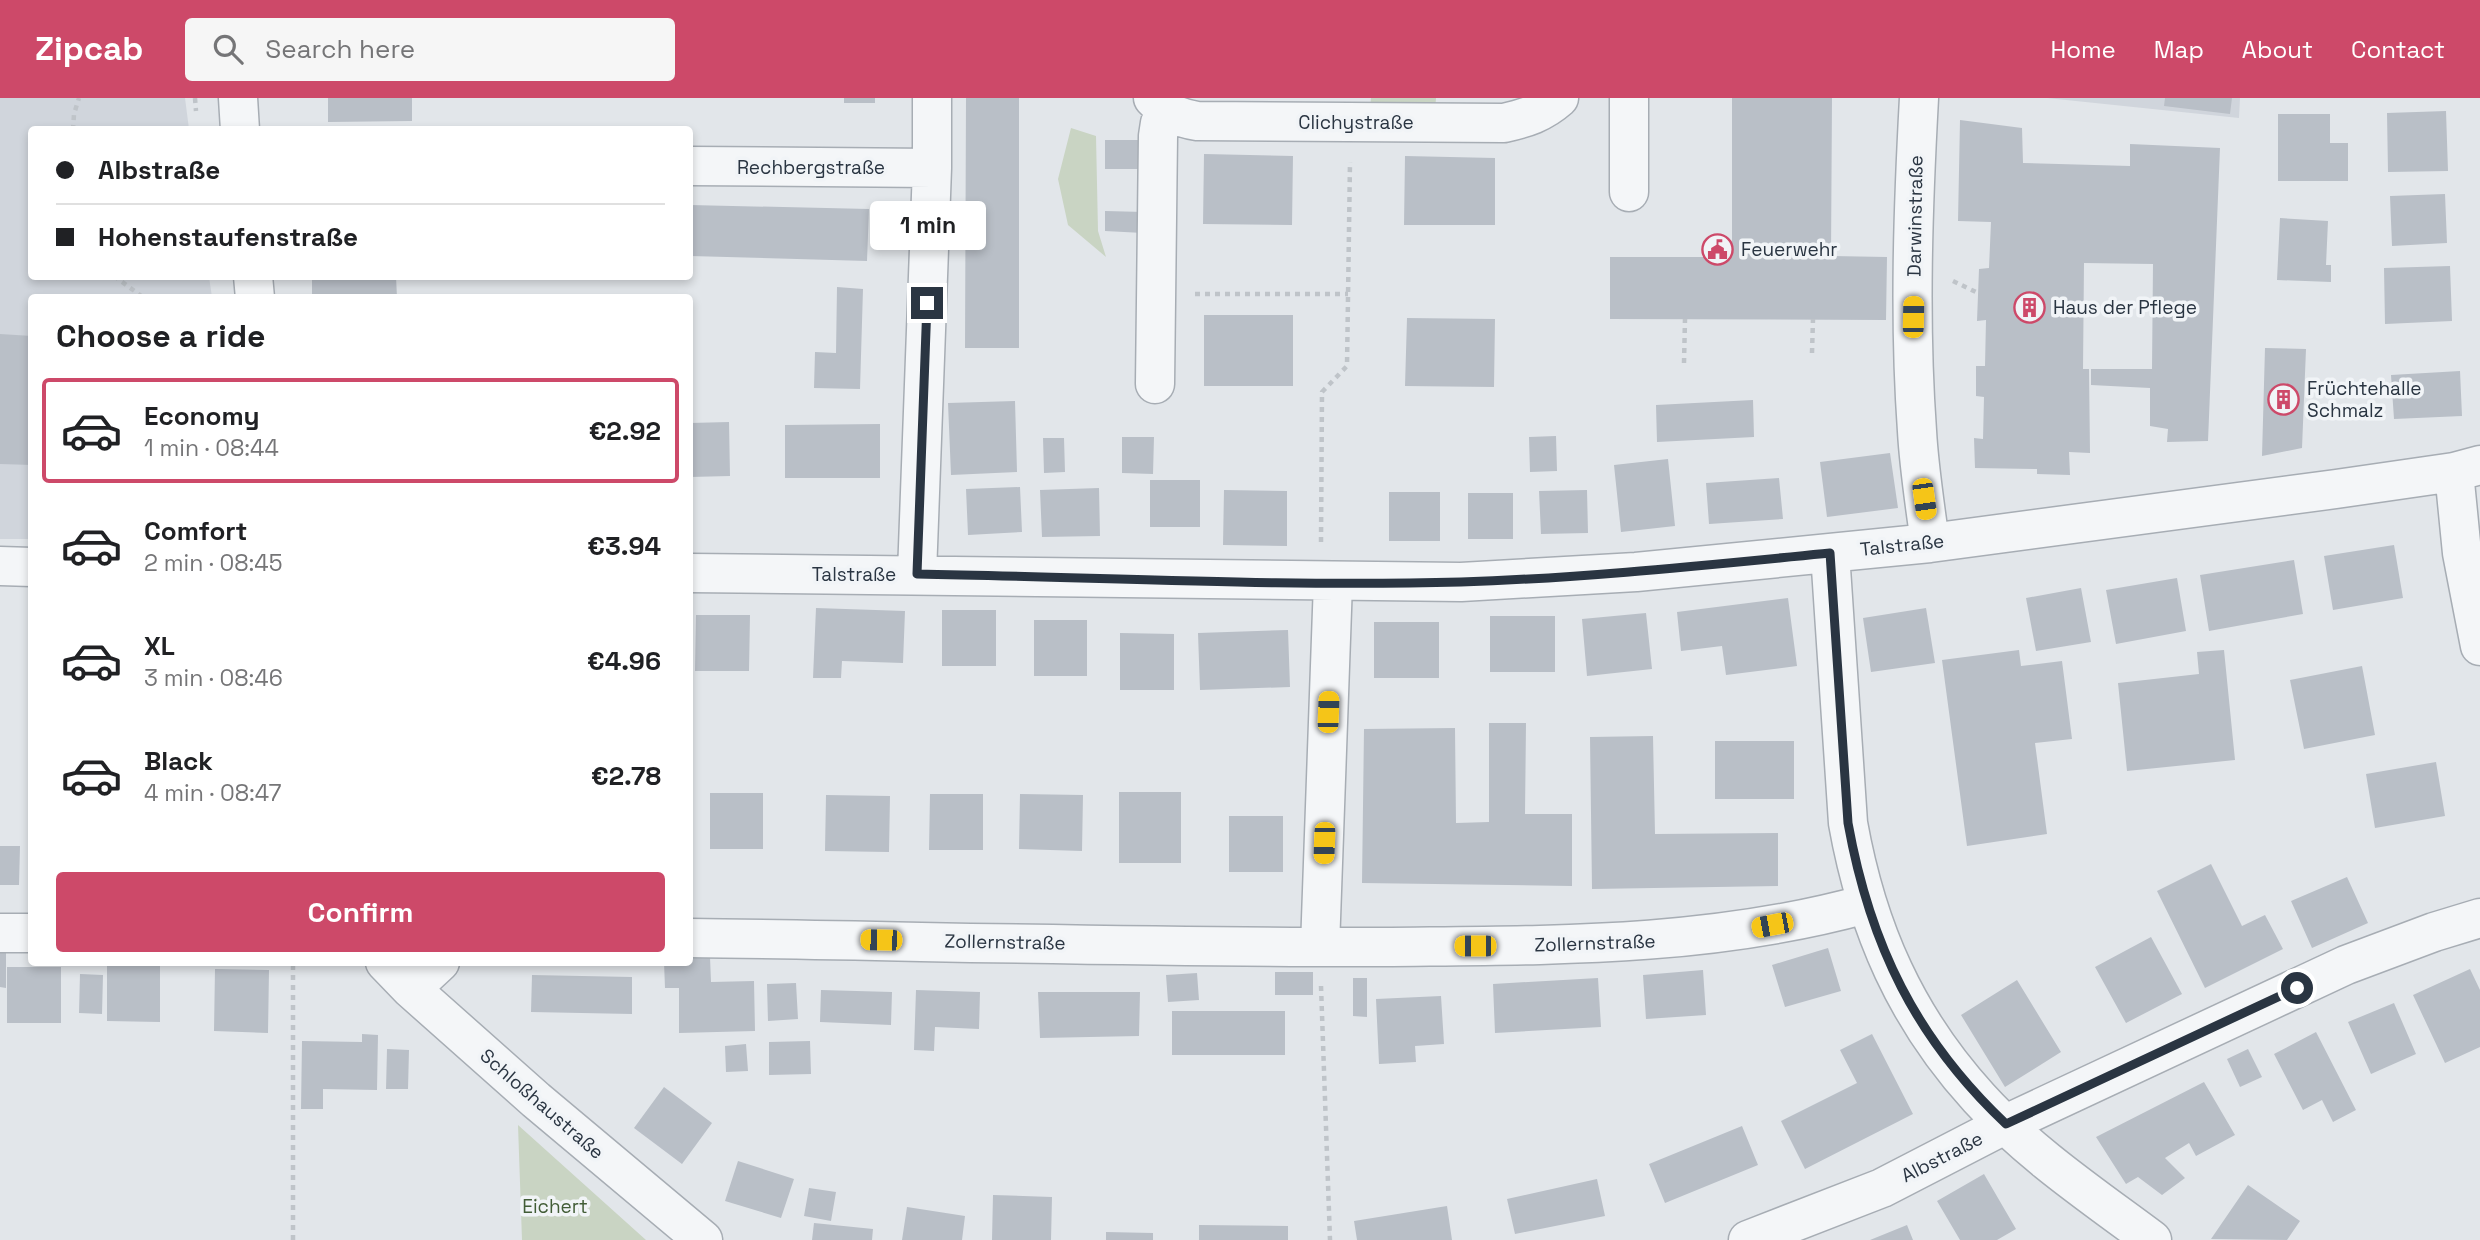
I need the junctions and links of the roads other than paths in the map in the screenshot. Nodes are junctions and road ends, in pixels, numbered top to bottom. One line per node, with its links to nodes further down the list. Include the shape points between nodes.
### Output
1 (238, 98): 7 (street)
2 (932, 98): 9 (street)
3 (1559, 98): 6 (street, Clichystraße, via 1544,111 1504,122 1197,121 1180,119)
4 (1629, 98): 10 (street)
5 (1919, 98): 13 (street, Darwinstraße, via 1913,343 1916,430)
6 (1160, 104): 11 (street)
7 (240, 126)
8 (693, 166): 9 (street, Rechbergstraße)
9 (932, 168): 18 (street)
10 (1629, 192)
11 (1155, 384)
12 (2467, 469): 13 (street, Talstraße); 20 (street, via 2462,553)
13 (1930, 543): 14 (street, Talstraße)
14 (1830, 553): 19 (street, Talstraße, via 1636,572 1461,582); 21 (street, via 1848,823)
15 (0, 566): 16 (street)
16 (28, 566)
17 (693, 573): 18 (street, Talstraße)
18 (917, 574): 19 (street, Talstraße)
19 (1327, 582): 26 (street)
20 (2480, 646)
21 (1866, 904): 26 (street, Zollernstraße, via 1751,929 1652,941); 29 (street, via 1896,980 1916,1014 1980,1100)
22 (2480, 918): 29 (street, Albstraße, via 2346,965)
23 (0, 933): 24 (street)
24 (28, 933)
25 (693, 937): 26 (street, Zollernstraße)
26 (1320, 947)
27 (428, 966): 28 (street)
28 (398, 976): 30 (street, Schloßhaustraße)
29 (2006, 1124): 31 (street, Albstraße, via 1882,1188); 32 (street)
30 (703, 1240)
31 (1748, 1240)
32 (2152, 1240)

